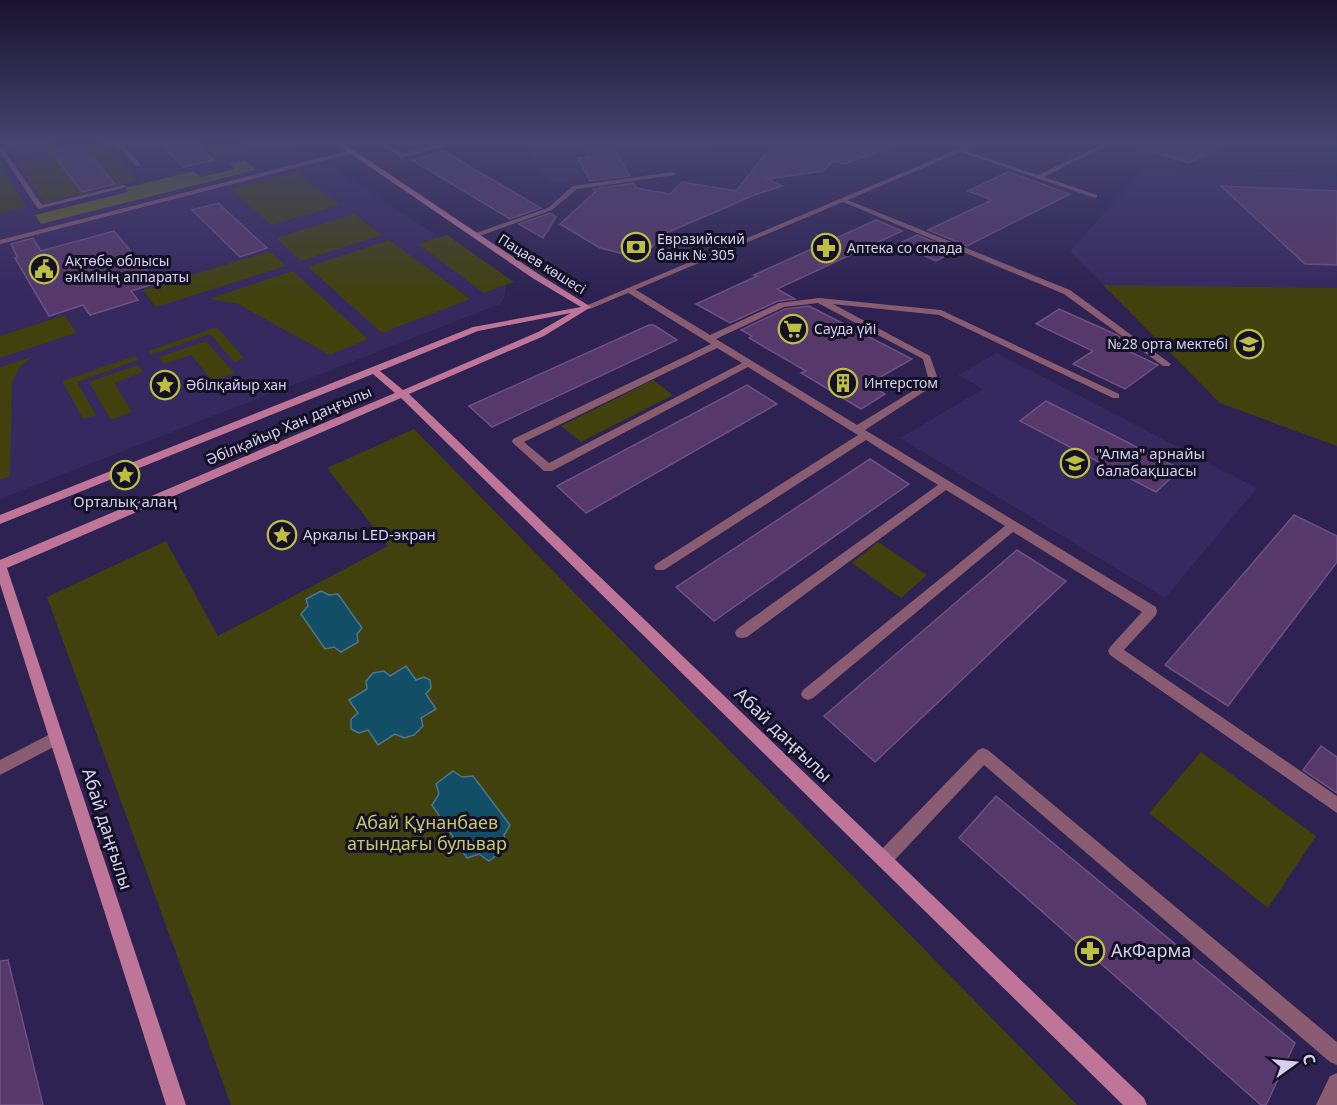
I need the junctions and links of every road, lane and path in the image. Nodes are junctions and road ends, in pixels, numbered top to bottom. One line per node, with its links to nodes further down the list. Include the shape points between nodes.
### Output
1 (31, 193): 2 (street, via 40,208)
2 (102, 193)
3 (193, 193): 11 (street)
4 (411, 193): 10 (main road, Пацаев көшесі)
5 (569, 193): 10 (street, via 550,209)
6 (865, 193): 9 (street, Әбілқайыр Хан даңғылы)
7 (1085, 193): 8 (street)
8 (1095, 196)
9 (845, 201): 12 (street, Әбілқайыр Хан даңғылы); 17 (street, via 1067,292)
10 (474, 235): 14 (main road, Пацаев көшесі)
11 (0, 242)
12 (630, 290): 14 (street, Әбілқайыр Хан даңғылы); 15 (street)
13 (819, 300): 15 (street, via 782,305); 20 (street, via 941,313); 21 (street, via 927,358 934,382)
14 (586, 307): 18 (main road, Әбілқайыр Хан даңғылы, via 476,329); 19 (main road, Әбілқайыр Хан даңғылы, via 541,334)
15 (713, 341): 16 (street); 16 (street, via 517,441 548,468)
16 (749, 363): 21 (street)
17 (1166, 364)
18 (374, 370): 19 (main road, Абай даңғылы); 23 (main road, Әбілқайыр Хан даңғылы)
19 (401, 394): 25 (main road, Әбілқайыр Хан даңғылы); 32 (main road, Абай даңғылы)
20 (1116, 396)
21 (862, 433): 22 (street); 26 (street)
22 (946, 484): 24 (street); 27 (street)
23 (0, 520)
24 (1013, 526): 28 (street); 31 (street, via 1151,611 1115,651)
25 (0, 566): 29 (main road, Абай даңғылы)
26 (660, 567)
27 (742, 633)
28 (808, 694)
29 (56, 738): 30 (street); 35 (main road, Абай даңғылы)
30 (0, 768)
31 (1337, 805)
32 (884, 859): 33 (street, via 983,755); 36 (main road, Абай даңғылы)
33 (1337, 1055)
34 (1337, 1083): 37 (street)
35 (176, 1105)
36 (1137, 1105)
37 (1326, 1105)

